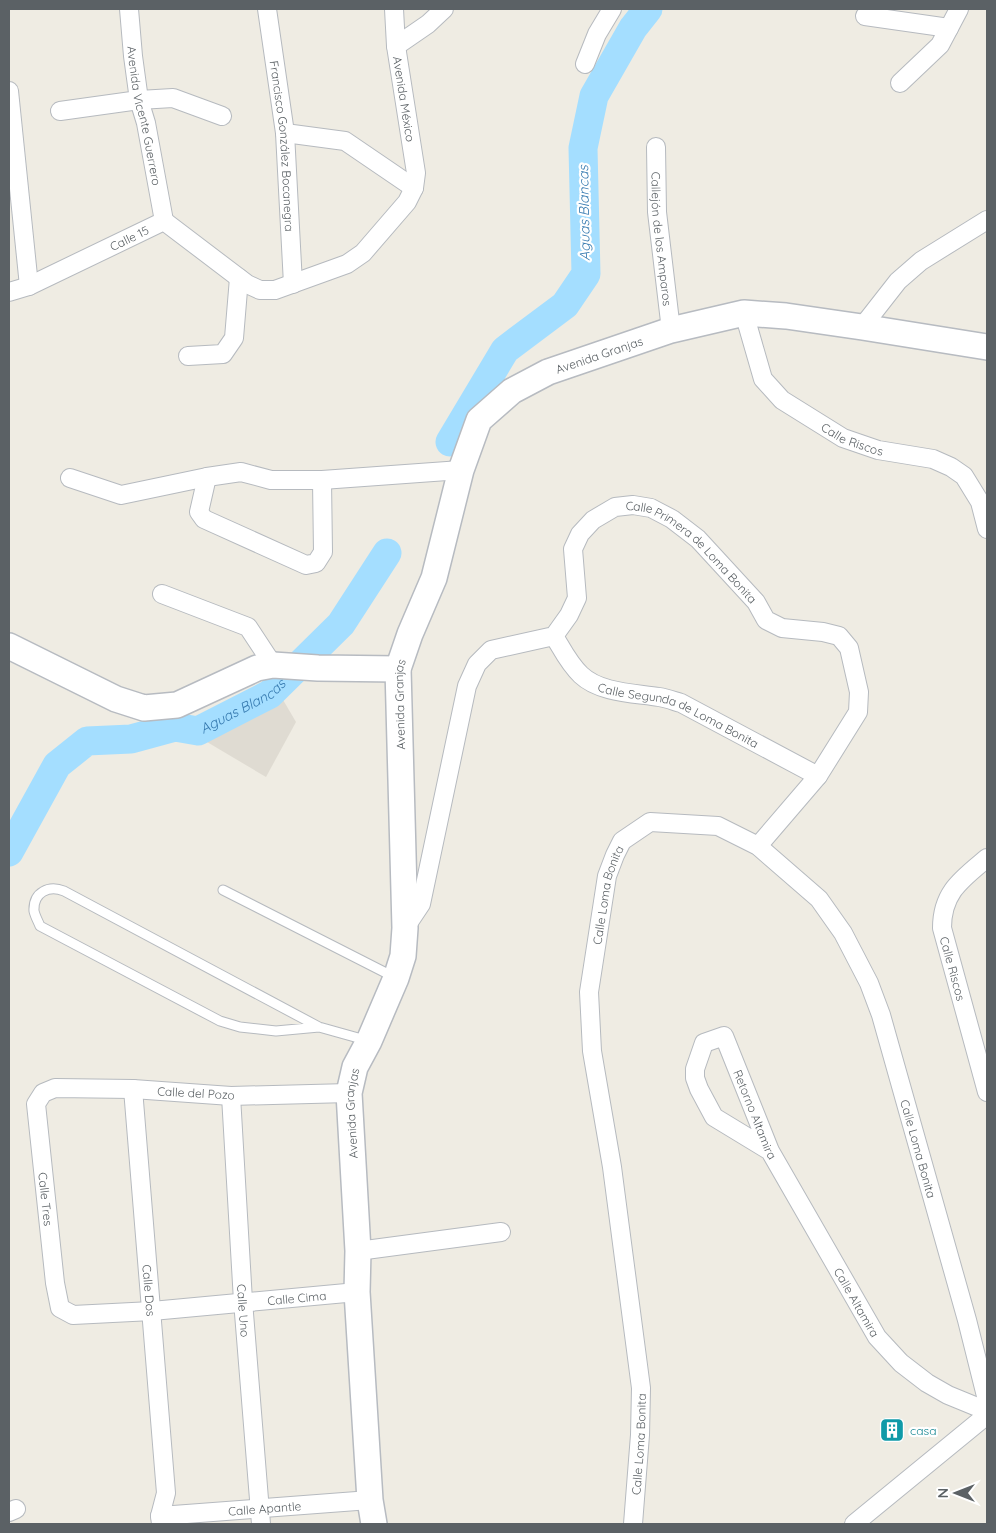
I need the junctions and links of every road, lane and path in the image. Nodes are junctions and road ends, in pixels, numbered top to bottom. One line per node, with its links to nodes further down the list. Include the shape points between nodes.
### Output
1 (130, 9): 13 (street, Avenida Vicente Guerrero)
2 (267, 9): 16 (street, Francisco González Bocanegra)
3 (394, 9): 9 (street, Avenida México)
4 (444, 9): 9 (street)
5 (612, 9): 10 (street, via 597,34)
6 (960, 9): 8 (street)
7 (865, 16): 8 (street)
8 (949, 28): 11 (street, via 940,46)
9 (396, 46): 18 (street, Avenida México, via 416,173)
10 (586, 64)
11 (900, 83)
12 (9, 90): 23 (street)
13 (139, 100): 14 (street); 15 (street, via 173,98); 20 (street, Avenida Vicente Guerrero)
14 (60, 110)
15 (222, 116)
16 (285, 134): 18 (street, via 345,141); 22 (street, Francisco González Bocanegra)
17 (656, 147): 27 (street, Callejón de los Amparos, via 657,212)
18 (414, 188): 22 (street, Calle 15, via 408,202 363,253 346,264)
19 (987, 220): 26 (street, via 921,261 898,281)
20 (164, 221): 21 (street, Calle 15); 23 (street, Calle 15)
21 (239, 278): 22 (street, Calle 15, via 260,290 275,290); 29 (street, via 234,338 222,354)
22 (293, 284)
23 (29, 286): 24 (street, Calle 15)
24 (9, 292)
25 (744, 313): 26 (main road, Avenida Granjas); 27 (main road, Avenida Granjas); 34 (street, Calle Riscos, via 763,379 782,400 843,438 878,450 933,459 951,467 964,476 980,502)
26 (862, 327): 28 (main road, Avenida Granjas)
27 (671, 330): 30 (main road, Avenida Granjas, via 548,372 512,391 479,420)
28 (987, 347)
29 (188, 356)
30 (461, 470): 33 (street); 39 (main road, Avenida Granjas, via 434,578)
31 (207, 477): 32 (street, via 121,495); 33 (street, via 240,472 271,480); 33 (street, via 199,512 204,519 306,565 316,563 323,552)
32 (70, 478)
33 (322, 480)
34 (987, 529)
35 (162, 594): 38 (street, via 248,627)
36 (554, 636): 40 (street, Calle Segunda de Loma Bonita, via 582,676 627,693 681,703); 40 (street, Calle Primera de Loma Bonita, via 577,598 573,549 580,534 593,520 615,507 633,505 651,508 672,519 698,539 756,602 766,620 782,628 839,636 849,648 859,692 858,712); 44 (street, via 491,650 477,664 467,686 421,904)
37 (9, 646): 38 (main road, via 116,700 144,708 177,705 257,668)
38 (273, 665): 39 (main road)
39 (398, 669): 44 (main road, Avenida Granjas)
40 (818, 776): 41 (street, Calle Primera de Loma Bonita)
41 (758, 846): 60 (street, Calle Loma Bonita, via 819,899 843,933 869,983 881,1015); 66 (street, Calle Loma Bonita, via 718,826 650,822 622,841 608,876 589,992 592,1051 612,1166 641,1388)
42 (987, 858): 49 (street, Calle Riscos, via 958,882 942,913 942,928)
43 (223, 890): 45 (lane)
44 (405, 928): 45 (main road, Avenida Granjas, via 404,956)
45 (396, 978): 47 (main road, Avenida Granjas)
46 (319, 1027): 46 (lane, via 64,890 49,888 38,897 34,912 40,926 220,1021 276,1031); 47 (lane)
47 (368, 1040): 51 (main road, Avenida Granjas, via 355,1066)
48 (133, 1089): 50 (street, Calle del Pozo, via 55,1088); 52 (street, Calle del Pozo); 59 (street, Calle Dos)
49 (987, 1092)
50 (43, 1093): 58 (street, Calle Tres, via 36,1104)
51 (350, 1093): 52 (street, Calle del Pozo); 55 (main road, Avenida Granjas)
52 (231, 1096): 57 (street, Calle Uno)
53 (770, 1151): 53 (street, Retorno Altamira, via 724,1036 704,1043 695,1078 714,1117); 61 (street, Calle Altamira, via 877,1337 901,1363 928,1383)
54 (501, 1232): 55 (street)
55 (358, 1251): 56 (main road, Avenida Granjas)
56 (357, 1292): 57 (street, Calle Cima); 64 (main road, Avenida Granjas)
57 (244, 1301): 59 (street, Calle Cima); 63 (street, Calle Uno)
58 (60, 1308): 59 (street, Calle Cima, via 73,1315)
59 (152, 1311): 65 (street, Calle Dos)
60 (987, 1400)
61 (987, 1411)
62 (987, 1415): 67 (street)
63 (261, 1516): 64 (street, Calle Apantle); 65 (street, Calle Apantle)
64 (372, 1518)
65 (168, 1520)
66 (633, 1524)
67 (854, 1524)

